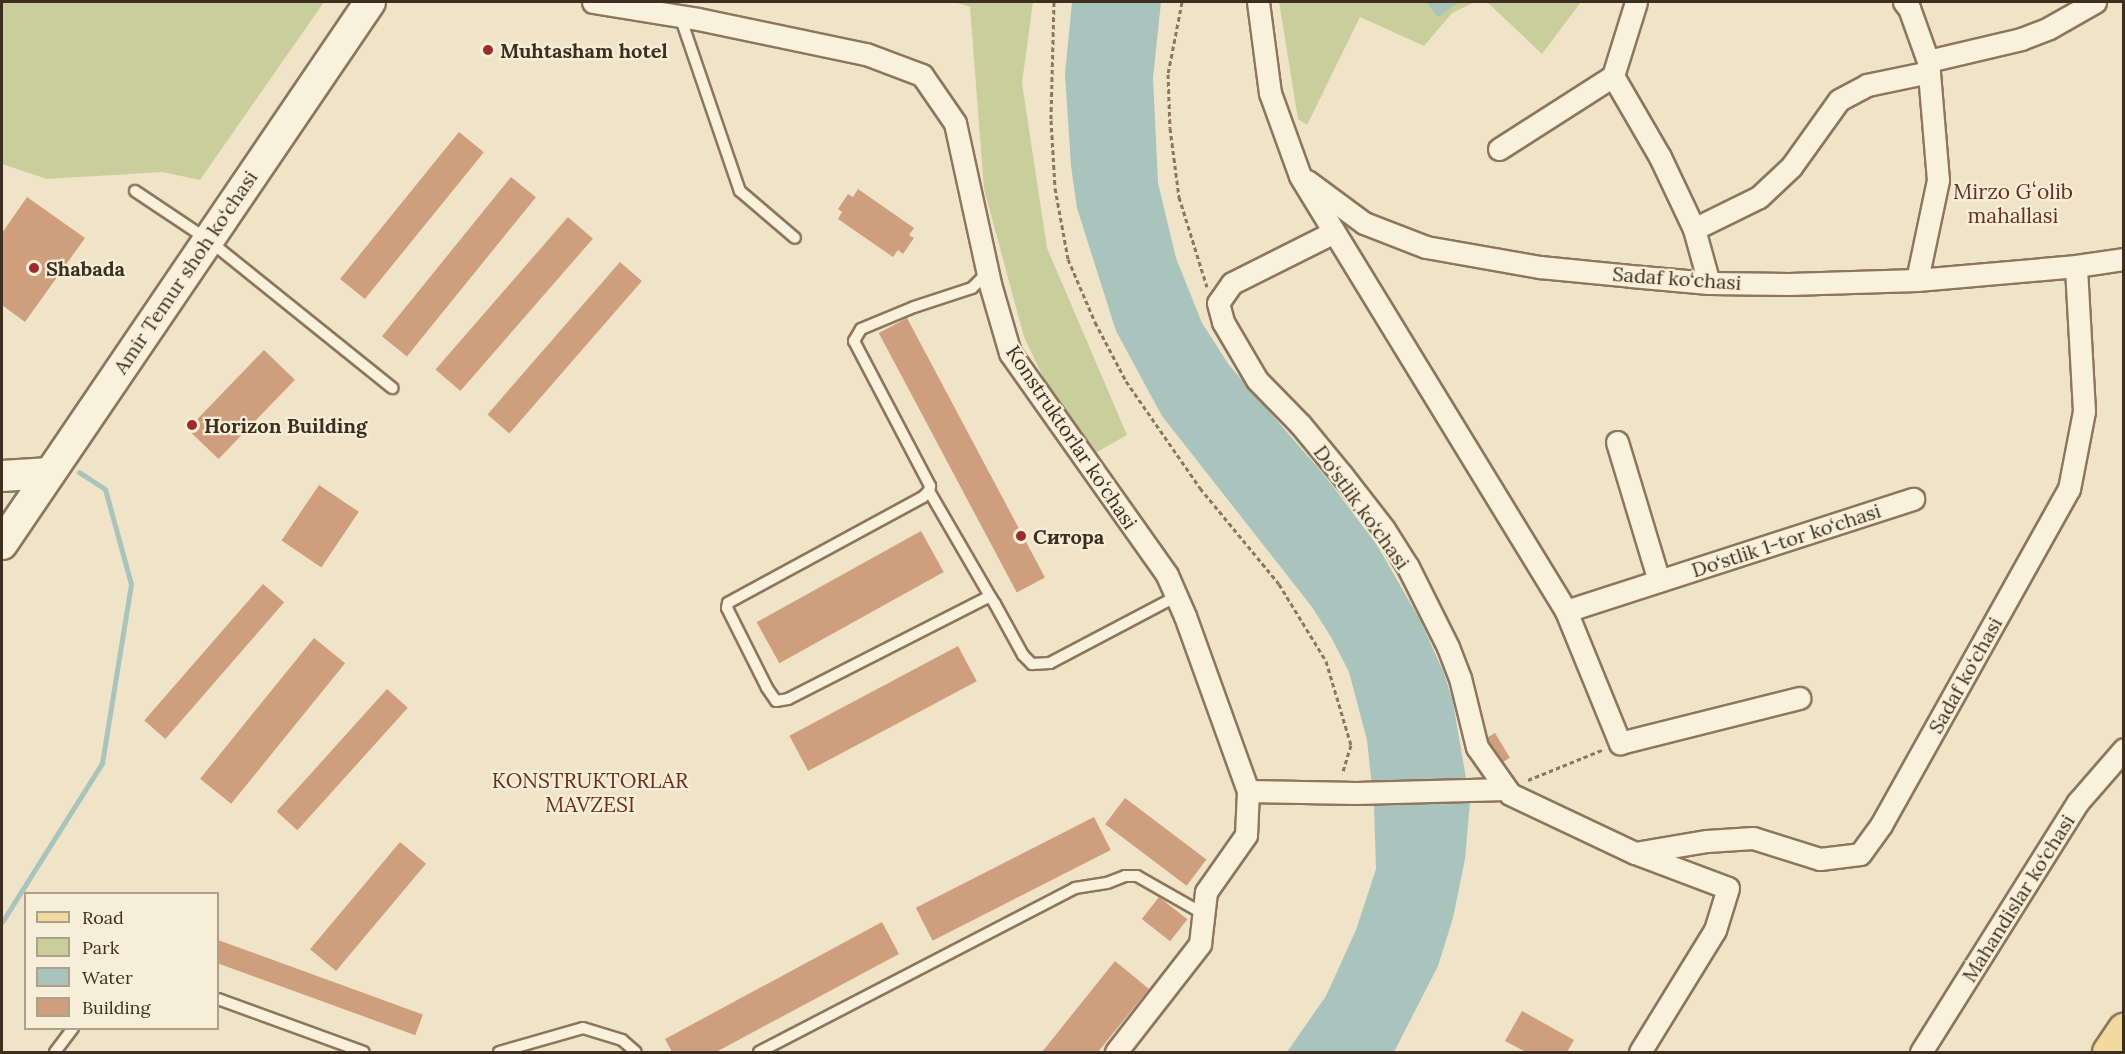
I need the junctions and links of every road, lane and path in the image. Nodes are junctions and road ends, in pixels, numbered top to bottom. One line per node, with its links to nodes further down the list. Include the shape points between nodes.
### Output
1 (370, 2): 18 (main road, Amir Temur shoh ko‘chasi)
2 (593, 2): 9 (street, Konstruktorlar ko‘chasi)
3 (1054, 2): 42 (path, via 1055,188 1068,260 1126,381 1200,488 1279,584 1326,661 1351,745)
4 (1182, 2): 23 (path, via 1168,74 1179,197 1207,288)
5 (1258, 2): 13 (street, via 1270,93)
6 (1636, 2): 11 (street)
7 (1904, 2): 10 (street)
8 (2095, 2): 10 (street, via 2021,39)
9 (680, 16): 17 (lane, via 740,191); 21 (street, Konstruktorlar ko‘chasi, via 866,54 922,75 955,123)
10 (1928, 66): 15 (street, via 1867,85 1839,100 1791,167 1759,197); 22 (street, via 1938,180)
11 (1613, 76): 12 (street); 15 (street, via 1660,157)
12 (1499, 149)
13 (1300, 176): 16 (street); 24 (street, Sadaf ko‘chasi, via 1364,223 1426,247 1540,267)
14 (135, 191): 18 (lane)
15 (1694, 229): 24 (street)
16 (1334, 232): 23 (street); 36 (street)
17 (795, 238)
18 (207, 240): 25 (lane); 28 (main road, Amir Temur shoh ko‘chasi)
19 (2124, 259): 20 (street, Sadaf ko‘chasi)
20 (2076, 266): 22 (street, Sadaf ko‘chasi); 43 (street, Sadaf ko‘chasi, via 2084,411 2069,489 1881,825 1860,854 1820,859 1754,838)
21 (987, 273): 29 (lane, via 972,288 861,329 854,341 930,486); 34 (street, Konstruktorlar ko‘chasi, via 1010,353 1161,566)
22 (1917, 280): 24 (street, Sadaf ko‘chasi)
23 (1232, 283): 40 (street, Do‘stlik ko‘chasi, via 1218,303 1223,322 1257,380 1342,475 1408,567 1460,678 1477,747)
24 (1709, 283)
25 (392, 388)
26 (1617, 442): 33 (street)
27 (2, 476): 28 (main road)
28 (42, 484): 30 (main road); 32 (main road, Amir Temur shoh ko‘chasi)
29 (928, 491): 35 (lane); 35 (lane, via 728,603 767,688 776,701 788,699 977,601)
30 (2, 497)
31 (1913, 499): 33 (street, Do‘stlik 1-tor ko‘chasi)
32 (2, 544)
33 (1659, 581): 36 (street, Do‘stlik 1-tor ko‘chasi)
34 (1177, 596): 35 (lane, via 1050,663 1032,664); 41 (street, Konstruktorlar ko‘chasi)
35 (991, 598)
36 (1566, 611): 38 (street)
37 (1798, 698): 38 (street)
38 (1620, 743): 40 (path)
39 (2124, 749): 55 (street, Mahandislar ko‘chasi, via 2078,802)
40 (1506, 789): 42 (street); 43 (street, Do‘stlik ko‘chasi)
41 (1248, 791): 42 (street); 44 (street, Konstruktorlar ko‘chasi, via 1246,835 1206,892)
42 (1346, 793)
43 (1635, 853): 54 (street, Do‘stlik ko‘chasi, via 1728,888 1715,930)
44 (1204, 914): 52 (lane, via 1137,876 1075,888); 53 (street, Konstruktorlar ko‘chasi, via 1200,944)
45 (219, 999): 49 (lane)
46 (72, 1030): 48 (lane)
47 (2124, 1030): 56 (main road)
48 (55, 1053)
49 (364, 1053)
50 (499, 1053): 51 (lane, via 583,1028 622,1040)
51 (636, 1053)
52 (759, 1053)
53 (1116, 1053)
54 (1640, 1053)
55 (1921, 1053)
56 (2109, 1053)

